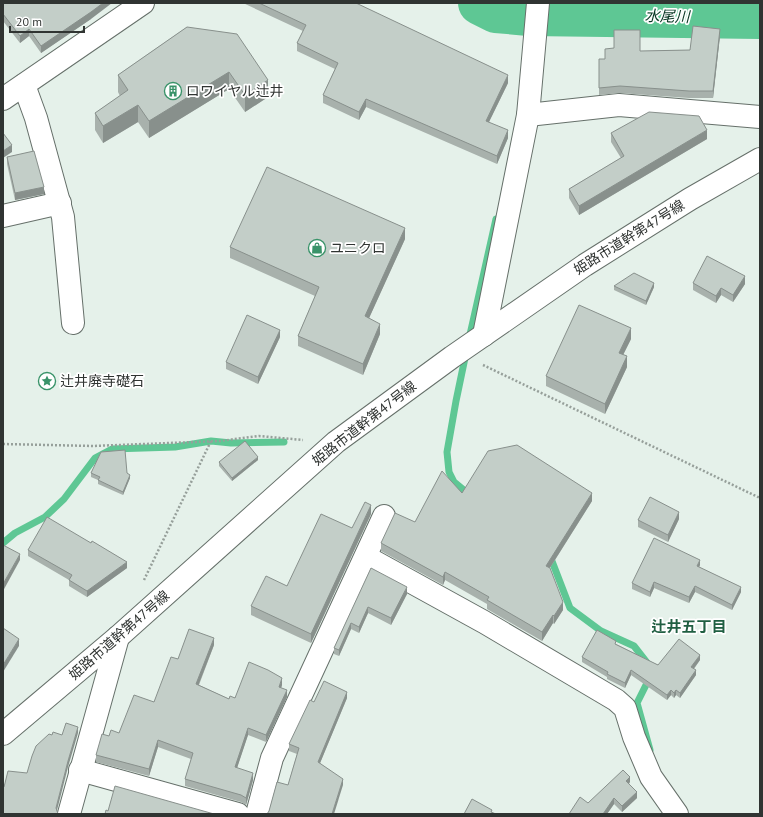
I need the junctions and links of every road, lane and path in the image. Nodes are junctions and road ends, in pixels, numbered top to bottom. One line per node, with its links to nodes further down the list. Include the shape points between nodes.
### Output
1 (143, 3): 3 (street)
2 (538, 3): 5 (street)
3 (24, 85): 4 (street); 8 (street)
4 (3, 99)
5 (528, 115): 6 (street, via 618,105); 11 (street)
6 (760, 117)
7 (760, 159): 11 (street, 姫路市道幹第47号線, via 690,199 585,265)
8 (60, 203): 9 (street); 10 (street)
9 (3, 216)
10 (73, 323)
11 (484, 335): 12 (street, 姫路市道幹第47号線)
12 (459, 353): 14 (street, 姫路市道幹第47号線); 16 (path)
13 (211, 441): 14 (path, via 259,436); 15 (path, via 93,446); 19 (path)
14 (336, 442): 20 (street, 姫路市道幹第47号線)
15 (3, 444)
16 (760, 498)
17 (384, 516): 18 (street)
18 (366, 557): 25 (street, via 272,758); 26 (street, via 484,622 616,700 625,708 651,777)
19 (144, 581)
20 (118, 637): 21 (street, 姫路市道幹第47号線); 22 (street)
21 (3, 734)
22 (80, 770): 23 (street); 24 (street)
23 (69, 814)
24 (238, 814)
25 (257, 814)
26 (677, 814)

